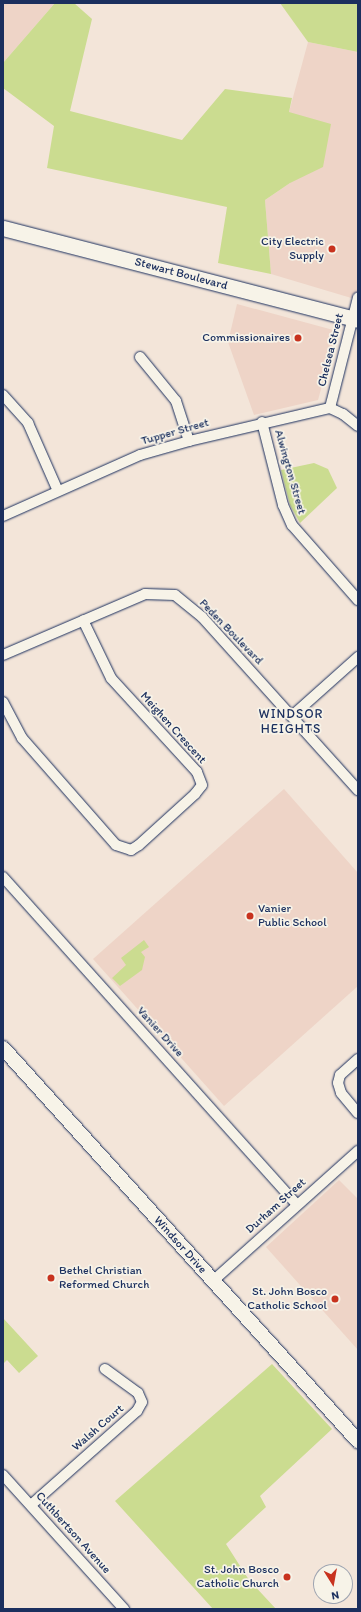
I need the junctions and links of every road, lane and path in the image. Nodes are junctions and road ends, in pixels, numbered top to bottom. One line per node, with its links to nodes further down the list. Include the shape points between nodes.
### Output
1 (3, 228): 3 (main road, Stewart Boulevard)
2 (358, 298): 3 (street, Chelsea Street)
3 (355, 319): 6 (street, Chelsea Street)
4 (140, 357): 9 (street, via 176,401)
5 (3, 395): 10 (street, via 28,423)
6 (330, 408): 7 (street, Tupper Street); 8 (street)
7 (262, 422): 9 (street, Tupper Street); 12 (street, Alwington Street, via 283,505 292,525)
8 (358, 426)
9 (189, 440): 10 (street, Tupper Street, via 140,455)
10 (58, 491): 11 (street, Tupper Street)
11 (3, 516)
12 (358, 600)
13 (82, 620): 14 (street, Peden Boulevard); 16 (street, Meighen Crescent, via 111,678 197,772 202,785 195,794 139,846 132,850 116,845 22,738); 17 (street, Peden Boulevard, via 146,594 175,595 202,617)
14 (3, 655)
15 (358, 657): 17 (street)
16 (3, 702)
17 (292, 716): 18 (street, Peden Boulevard)
18 (358, 790)
19 (3, 877): 24 (street, Vanier Drive)
20 (3, 1048): 25 (street, Windsor Drive)
21 (358, 1060): 22 (street, via 340,1075 338,1083 341,1093)
22 (358, 1112)
23 (358, 1151): 24 (street, Durham Street)
24 (297, 1205): 25 (street, Durham Street)
25 (213, 1281): 27 (street, Windsor Drive)
26 (105, 1369): 29 (street, Walsh Court, via 138,1393 142,1402 137,1411)
27 (358, 1441)
28 (3, 1475): 29 (street, Cuthbertson Avenue)
29 (31, 1505): 30 (street, Cuthbertson Avenue)
30 (124, 1609)

